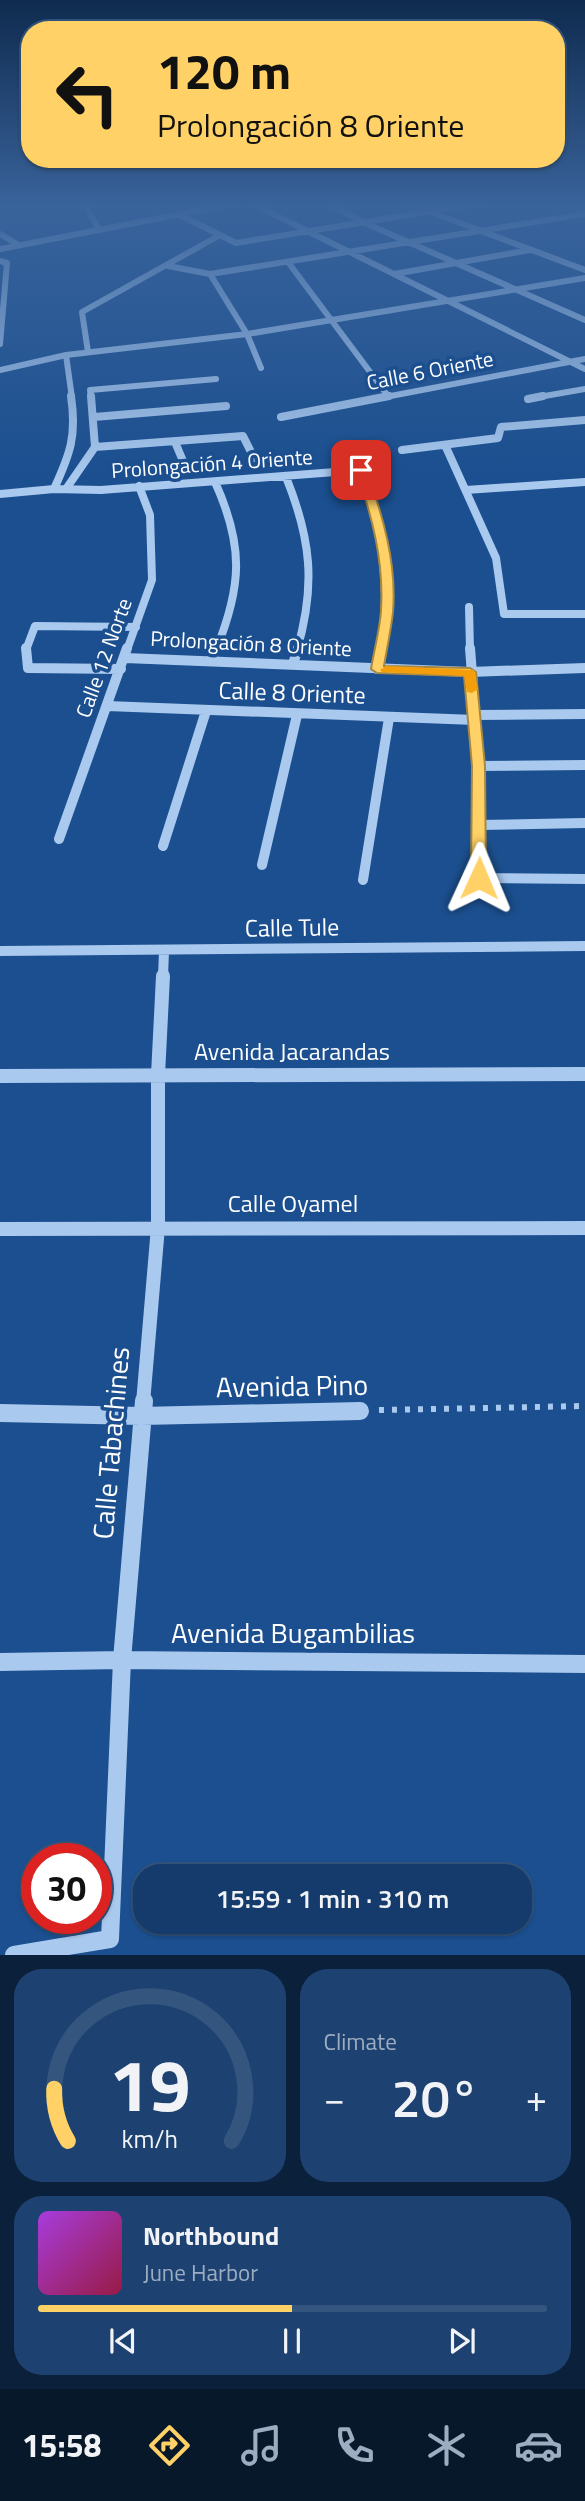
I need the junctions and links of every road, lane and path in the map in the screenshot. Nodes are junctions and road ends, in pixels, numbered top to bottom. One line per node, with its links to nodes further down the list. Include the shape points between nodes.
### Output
1 (5, 294): 12 (street)
2 (115, 294): 13 (street, via 82,312)
3 (222, 294): 11 (street)
4 (312, 294): 9 (street)
5 (435, 294): 8 (street)
6 (488, 294): 8 (street)
7 (530, 294): 10 (street)
8 (449, 301): 9 (street); 16 (street)
9 (332, 320): 11 (street); 23 (street)
10 (585, 320)
11 (247, 334): 13 (street); 17 (street)
12 (0, 344)
13 (88, 352): 14 (street)
14 (66, 355): 19 (street); 40 (street, via 75,424 71,451)
15 (585, 359): 16 (street, Calle 6 Oriente)
16 (571, 362): 18 (street); 23 (street, Calle 6 Oriente)
17 (261, 368)
18 (585, 369)
19 (0, 370)
20 (216, 379): 22 (street)
21 (585, 389): 24 (street)
22 (90, 390): 27 (street)
23 (388, 396): 26 (street, Calle 6 Oriente)
24 (528, 399)
25 (226, 406): 27 (street)
26 (281, 416)
27 (94, 417): 32 (street)
28 (585, 420): 31 (street, via 500,427 498,438)
29 (243, 436): 30 (street); 34 (street)
30 (175, 442): 32 (street); 35 (street)
31 (446, 445): 33 (street); 42 (street)
32 (94, 447): 41 (street)
33 (402, 450)
34 (254, 458)
35 (183, 461)
36 (286, 477): 37 (street, Prolongación 4 Oriente); 49 (street, via 303,515 311,578 304,629); 51 (street, Prolongación 4 Oriente, via 361,470 376,512 386,566 387,611)
37 (215, 482): 39 (street, Prolongación 4 Oriente); 48 (street, via 225,502 236,560 234,597)
38 (585, 482): 42 (street)
39 (139, 486): 41 (street, Prolongación 4 Oriente); 46 (street, Calle 12 Norte, via 150,515 152,580)
40 (54, 489): 41 (street, Prolongación 4 Oriente); 43 (street, Prolongación 4 Oriente)
41 (66, 489)
42 (466, 490): 45 (street, via 496,558 504,614)
43 (0, 494)
44 (469, 607): 53 (street)
45 (585, 614)
46 (136, 627): 47 (street, Calle 12 Norte); 52 (street, via 35,626 26,646 28,668)
47 (125, 658): 48 (street, Prolongación 8 Oriente); 52 (street, Calle 12 Norte)
48 (211, 661): 49 (street, Prolongación 8 Oriente)
49 (293, 664): 51 (street, Prolongación 8 Oriente)
50 (585, 668): 53 (street, Prolongación 8 Oriente)
51 (377, 669): 53 (street, Prolongación 8 Oriente)
52 (121, 670): 54 (street, Calle 12 Norte)
53 (470, 672): 59 (street)
54 (107, 706): 55 (street, Calle 8 Oriente); 64 (street, Calle 12 Norte)
55 (206, 711): 57 (street, Calle 8 Oriente); 65 (street)
56 (585, 714): 59 (street, Calle 8 Oriente)
57 (297, 715): 58 (street, Calle 8 Oriente); 66 (street)
58 (389, 718): 59 (street, Calle 8 Oriente); 68 (street)
59 (475, 718): 61 (street)
60 (585, 765): 61 (street)
61 (478, 766): 63 (street)
62 (585, 823): 63 (street)
63 (480, 825): 67 (street, via 479,878)
64 (59, 839)
65 (163, 846)
66 (262, 865)
67 (585, 879)
68 (363, 880)
69 (585, 946): 71 (street, Calle Tule)
70 (0, 951): 71 (street, Calle Tule)
71 (164, 951): 72 (street, Calle Tabachines)
72 (158, 1074): 73 (street, Avenida Jacarandas); 74 (street, Avenida Jacarandas); 75 (street, Calle Tabachines)
73 (585, 1074)
74 (0, 1076)
75 (158, 1227): 76 (street, Calle Oyamel); 77 (street, Calle Oyamel); 81 (street, Calle Tabachines)
76 (585, 1228)
77 (0, 1229)
78 (585, 1406): 79 (path, Avenida Pino)
79 (360, 1411): 81 (street, Avenida Pino)
80 (0, 1413): 81 (street, Avenida Pino)
81 (141, 1416): 82 (street, Calle Tabachines)
82 (122, 1660): 83 (street, Avenida Bugambilias); 84 (street, Avenida Bugambilias); 85 (street, Calle Tabachines, via 110,1939)
83 (0, 1662)
84 (585, 1664)
85 (14, 1955)

